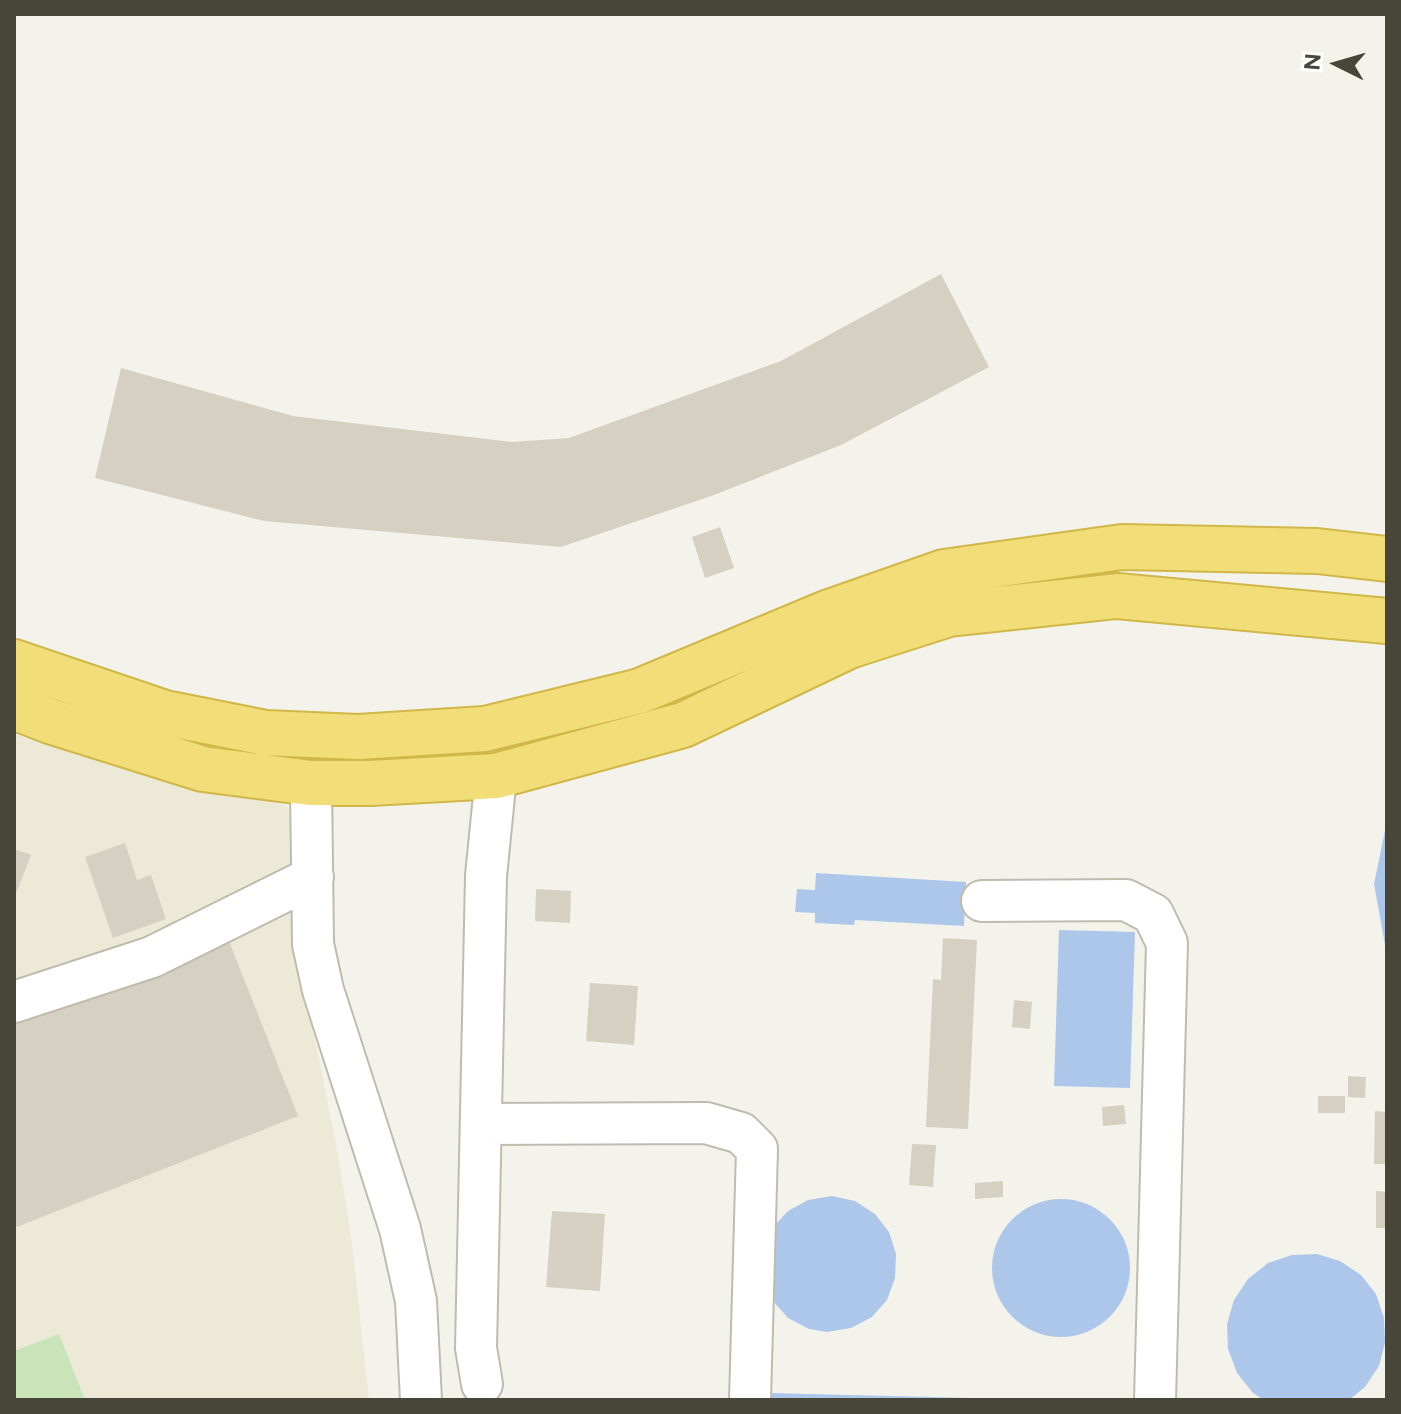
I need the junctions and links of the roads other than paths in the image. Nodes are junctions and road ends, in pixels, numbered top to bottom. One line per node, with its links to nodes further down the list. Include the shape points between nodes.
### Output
1 (1387, 559): 3 (highway, via 1317,551 1122,547 944,572 827,613 640,691 485,729 358,737 266,733 165,713)
2 (1387, 621): 5 (highway, via 1117,596 949,614 849,646 683,725)
3 (14, 662)
4 (14, 707): 6 (highway, via 203,769)
5 (496, 776): 6 (highway); 10 (street, via 486,876)
6 (311, 783): 7 (street)
7 (313, 877): 9 (street, via 152,957); 12 (street, via 313,944 323,990 400,1229 416,1301)
8 (982, 901): 14 (street, via 1126,900 1153,914 1167,943)
9 (14, 1002)
10 (481, 1124): 11 (street, via 476,1348); 13 (street, via 706,1123 741,1133 757,1149)
11 (482, 1384)
12 (421, 1400)
13 (750, 1400)
14 (1155, 1400)

